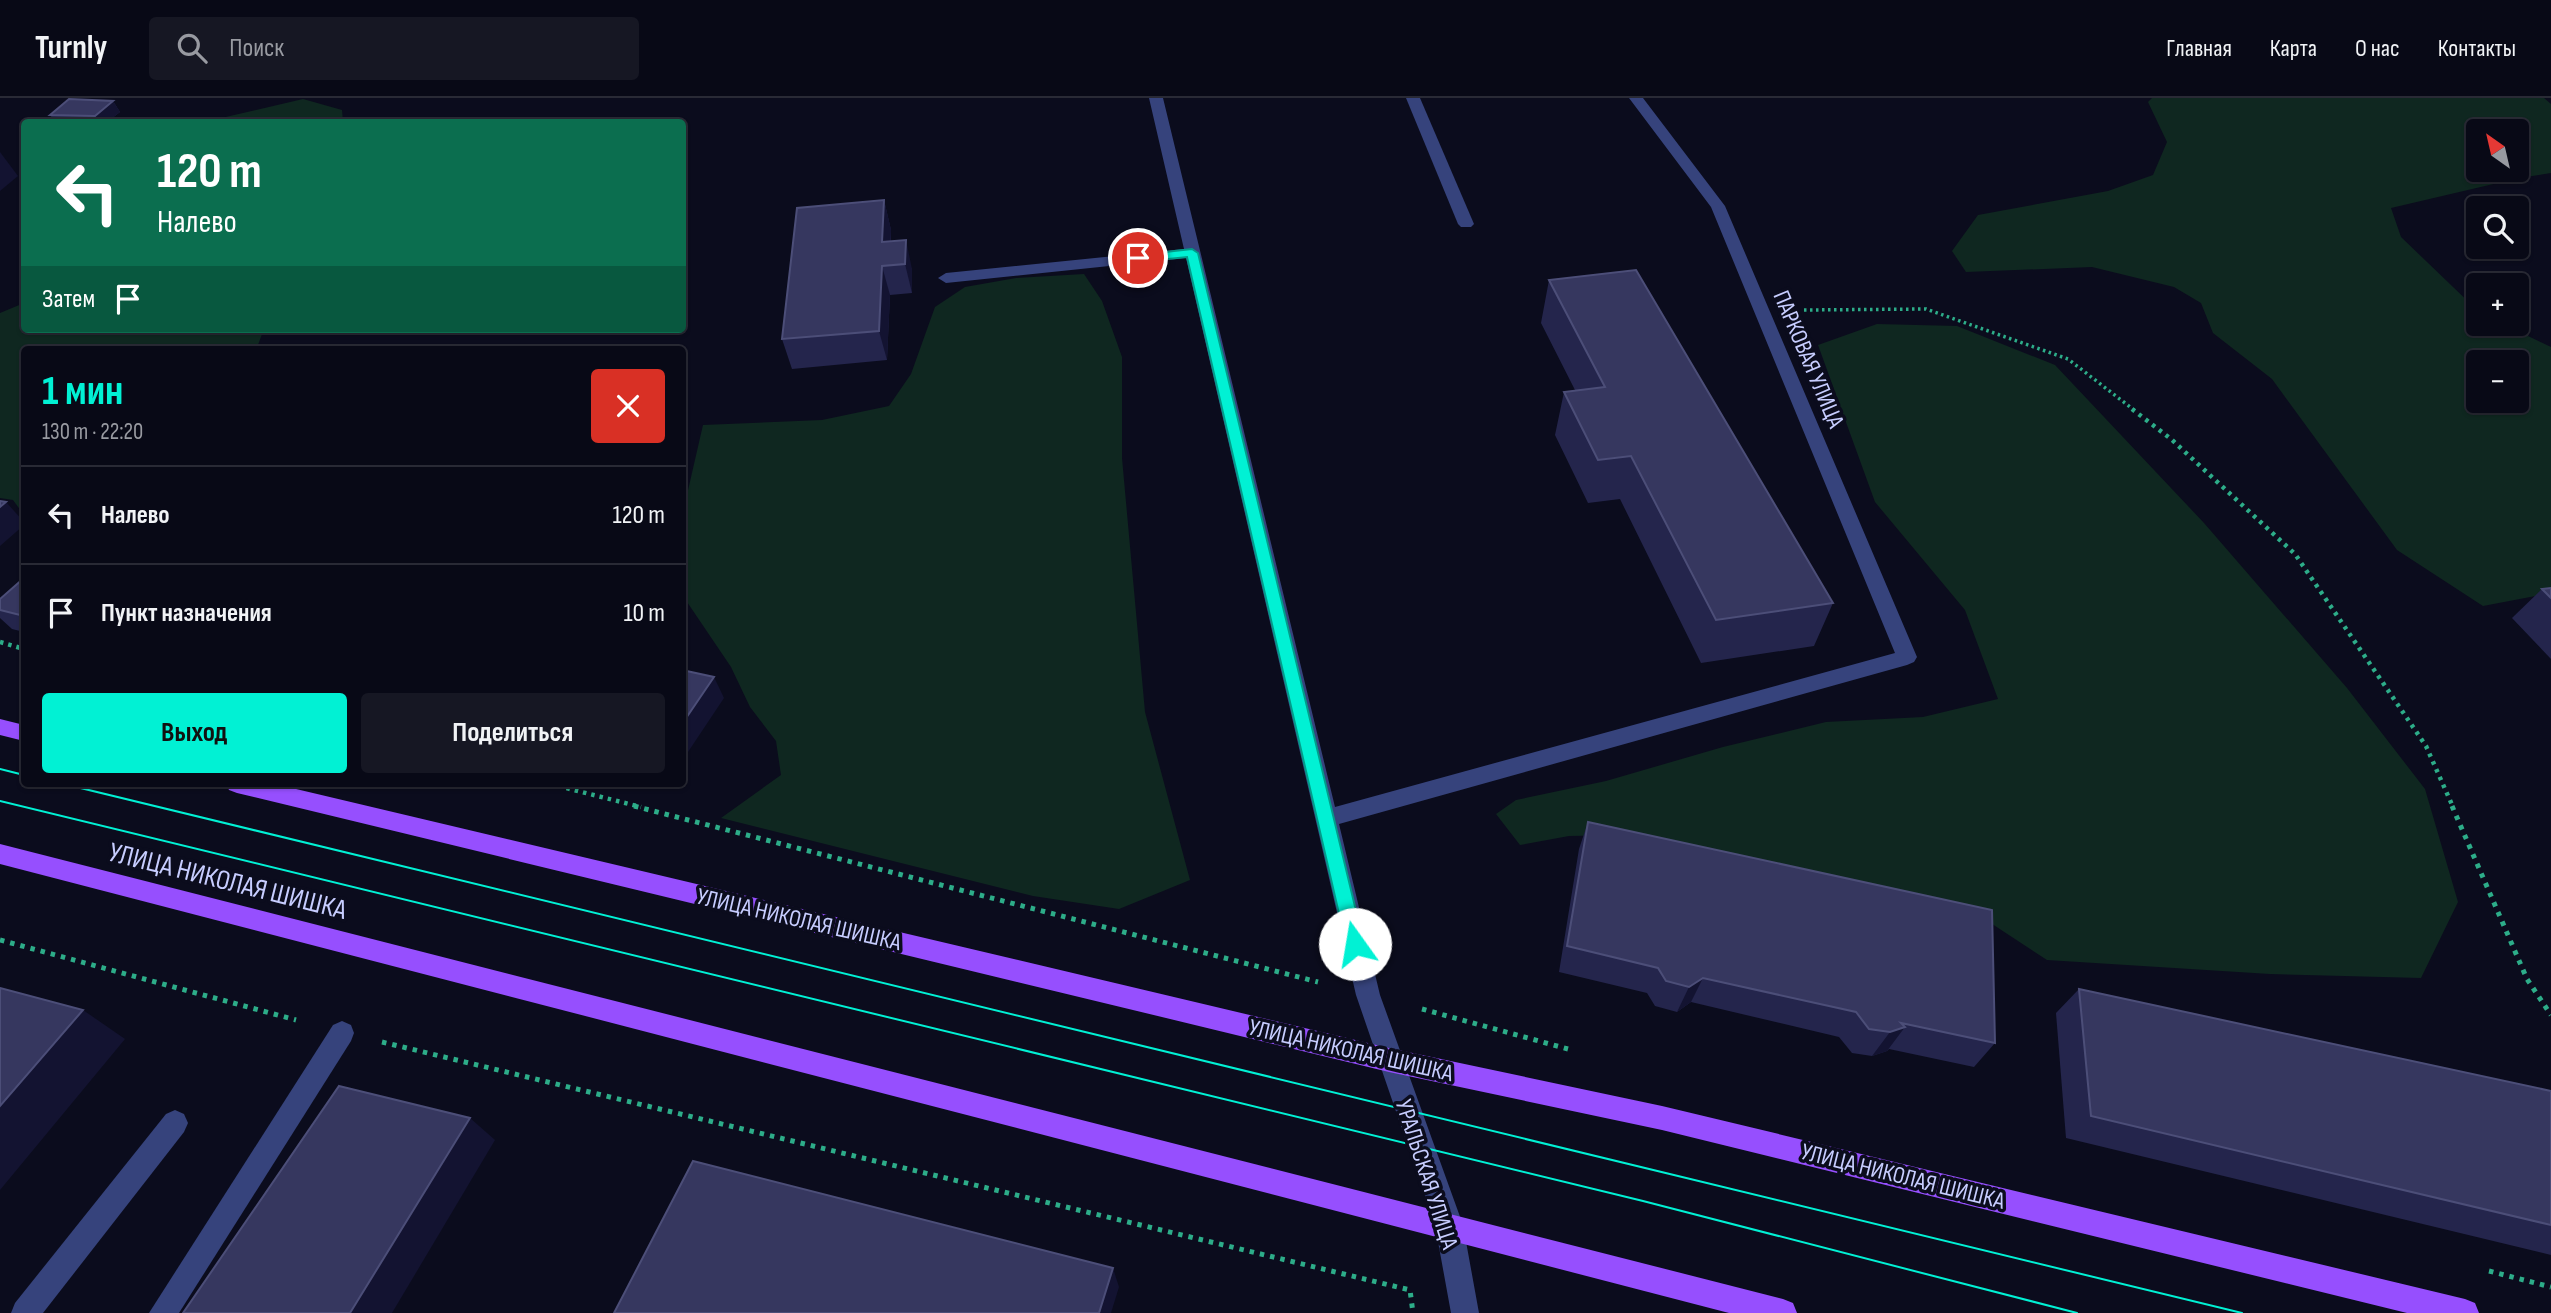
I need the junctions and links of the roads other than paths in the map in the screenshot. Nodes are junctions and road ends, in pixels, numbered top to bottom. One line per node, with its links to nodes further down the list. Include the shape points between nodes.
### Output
1 (1156, 98): 5 (street, УРАЛЬСКАЯ УЛИЦА)
2 (1413, 98): 4 (street)
3 (1636, 98): 10 (street, ПАРКОВАЯ УЛИЦА, via 1718,206 1907,657)
4 (1465, 224)
5 (1192, 253): 6 (street); 10 (street, УРАЛЬСКАЯ УЛИЦА)
6 (946, 278)
7 (0, 727): 8 (main road)
8 (21, 732)
9 (250, 787): 13 (main road, УЛИЦА НИКОЛАЯ ШИШКА)
10 (1325, 819): 13 (street, УРАЛЬСКАЯ УЛИЦА, via 1368,995)
11 (0, 854): 15 (main road, УЛИЦА НИКОЛАЯ ШИШКА)
12 (342, 1033): 17 (street)
13 (1389, 1060): 15 (street, УРАЛЬСКАЯ УЛИЦА); 20 (main road, УЛИЦА НИКОЛАЯ ШИШКА, via 1662,1118)
14 (175, 1123): 16 (street)
15 (1449, 1225): 18 (street, УРАЛЬСКАЯ УЛИЦА); 19 (main road, УЛИЦА НИКОЛАЯ ШИШКА)
16 (25, 1313)
17 (163, 1313)
18 (1465, 1313)
19 (1783, 1313)
20 (2465, 1313)

